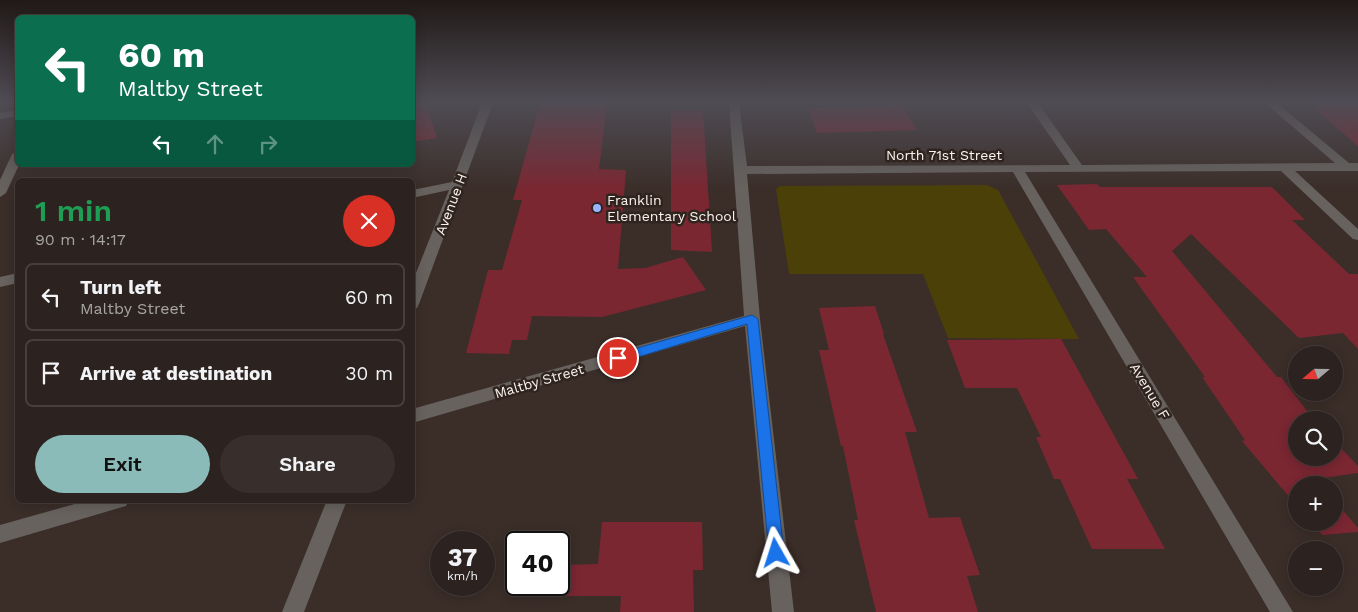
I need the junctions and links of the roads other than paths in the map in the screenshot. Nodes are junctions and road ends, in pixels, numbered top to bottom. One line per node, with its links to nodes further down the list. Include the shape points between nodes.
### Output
1 (477, 132): 11 (street, Avenue H)
2 (737, 132): 9 (street)
3 (1052, 132): 8 (street)
4 (1307, 132): 6 (street)
5 (15, 161): 13 (street)
6 (1352, 167): 7 (street, North 71st Street)
7 (1285, 168): 8 (street, North 71st Street); 14 (street)
8 (1079, 169): 10 (street, North 71st Street)
9 (741, 170): 10 (street, North 71st Street); 18 (street)
10 (1018, 170): 25 (street, Avenue F)
11 (458, 184): 12 (street); 17 (street, Avenue H)
12 (415, 193)
13 (0, 194)
14 (1358, 236)
15 (15, 279): 16 (street)
16 (0, 282)
17 (415, 296)
18 (752, 319): 19 (street, Maltby Street); 24 (street)
19 (415, 415)
20 (108, 503): 22 (street)
21 (336, 503): 23 (street)
22 (0, 534)
23 (293, 612)
24 (782, 612)
25 (1282, 612)

